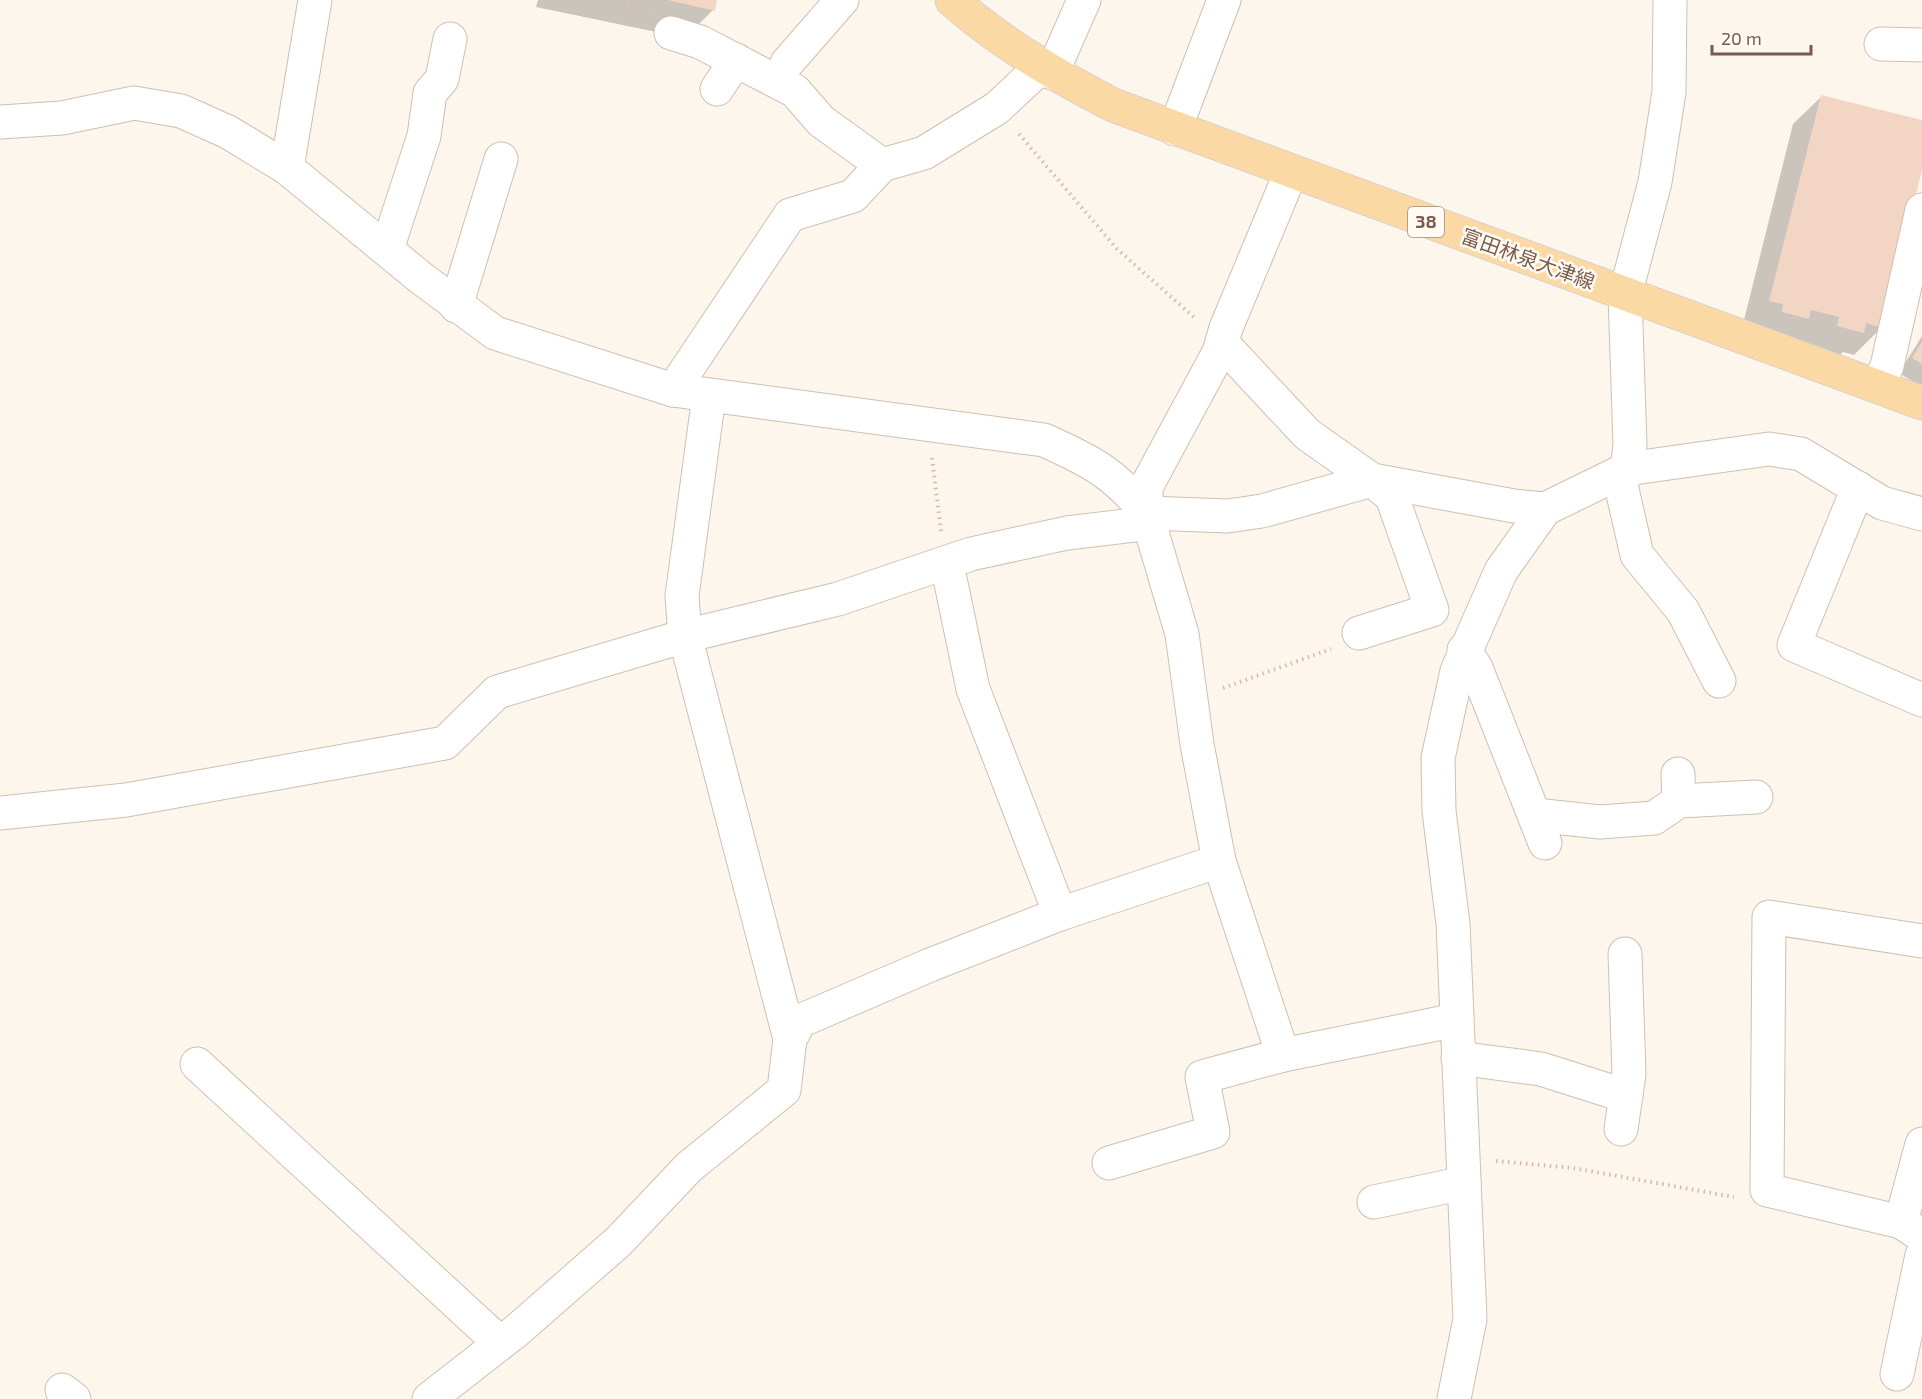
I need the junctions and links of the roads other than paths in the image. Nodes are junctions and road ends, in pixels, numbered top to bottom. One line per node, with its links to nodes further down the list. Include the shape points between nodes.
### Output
1 (315, 0): 19 (street)
2 (842, 0): 12 (street)
3 (952, 0): 13 (main road, 富田林泉大津線 / 38, via 988,32)
4 (1084, 0): 13 (street)
5 (1224, 0): 16 (street)
6 (1670, 0): 23 (street, via 1669,92 1655,182)
7 (671, 33): 11 (street)
8 (450, 39): 22 (street, via 442,79 430,93 424,136)
9 (1881, 44): 10 (street)
10 (1922, 45)
11 (736, 60): 14 (street); 18 (street, via 795,91 821,121)
12 (788, 63)
13 (1047, 70): 16 (main road, 富田林泉大津線 / 38, via 1113,105); 18 (street, via 997,108 924,153)
14 (717, 90)
15 (0, 122): 19 (street, via 62,118 134,103 181,111 228,132)
16 (1175, 129): 20 (main road, 富田林泉大津線 / 38)
17 (501, 159): 24 (street)
18 (882, 165): 27 (street, via 853,196 790,215)
19 (287, 168): 22 (street)
20 (1291, 172): 23 (main road, 富田林泉大津線 / 38); 25 (street, via 1226,328)
21 (1922, 210): 26 (street, via 1887,366)
22 (387, 249): 24 (street)
23 (1625, 295): 26 (main road, 富田林泉大津線 / 38); 30 (street, via 1630,445)
24 (456, 306): 27 (street, via 495,333)
25 (1223, 344): 31 (street, via 1307,434); 34 (street, via 1144,489)
26 (1878, 386): 29 (main road, 富田林泉大津線 / 38)
27 (673, 390): 28 (street)
28 (709, 396): 34 (street, via 1044,440 1093,462 1126,487); 38 (street, via 682,596)
29 (1922, 403)
30 (1627, 469): 32 (street, via 1769,449 1802,454); 33 (street); 40 (street, via 1621,485 1637,555 1683,611)
31 (1372, 480): 33 (street); 34 (street, via 1263,511 1228,516); 37 (street, via 1392,497 1432,610)
32 (1858, 488): 35 (street, via 1882,502); 41 (street, via 1794,645)
33 (1545, 509): 39 (street, via 1501,571)
34 (1147, 513): 36 (street, via 1134,525 1066,533 971,554); 44 (street, via 1182,634)
35 (1922, 514)
36 (946, 564): 38 (street, via 838,599); 45 (street, via 973,689)
37 (1359, 633)
38 (686, 636): 43 (street, via 497,692 445,743 126,800); 49 (street)
39 (1464, 650): 42 (street, via 1476,668 1540,829 1653,818 1678,788); 48 (street, via 1438,758 1438,811 1453,924)
40 (1704, 667)
41 (1919, 710)
42 (1756, 796)
43 (0, 813)
44 (1220, 861): 45 (street); 50 (street)
45 (1060, 914): 49 (street, via 820,1010 800,1021)
46 (1922, 940): 59 (street, via 1770,917 1767,1190)
47 (1625, 954): 53 (street, via 1629,1074)
48 (1456, 1020): 50 (street); 51 (street)
49 (790, 1039): 61 (street, via 784,1090 689,1167 618,1242)
50 (1282, 1055): 56 (street, via 1202,1077 1213,1132)
51 (1458, 1058): 53 (street, via 1541,1069); 57 (street)
52 (197, 1064): 61 (street)
53 (1626, 1096): 54 (street)
54 (1621, 1129)
55 (1922, 1144): 59 (street)
56 (1109, 1163)
57 (1463, 1170): 58 (street, via 1447,1184); 64 (street, via 1470,1319)
58 (1374, 1202)
59 (1911, 1229)
60 (1922, 1255): 62 (street)
61 (500, 1342): 63 (street)
62 (1897, 1374)
63 (429, 1399)
64 (1454, 1399)

